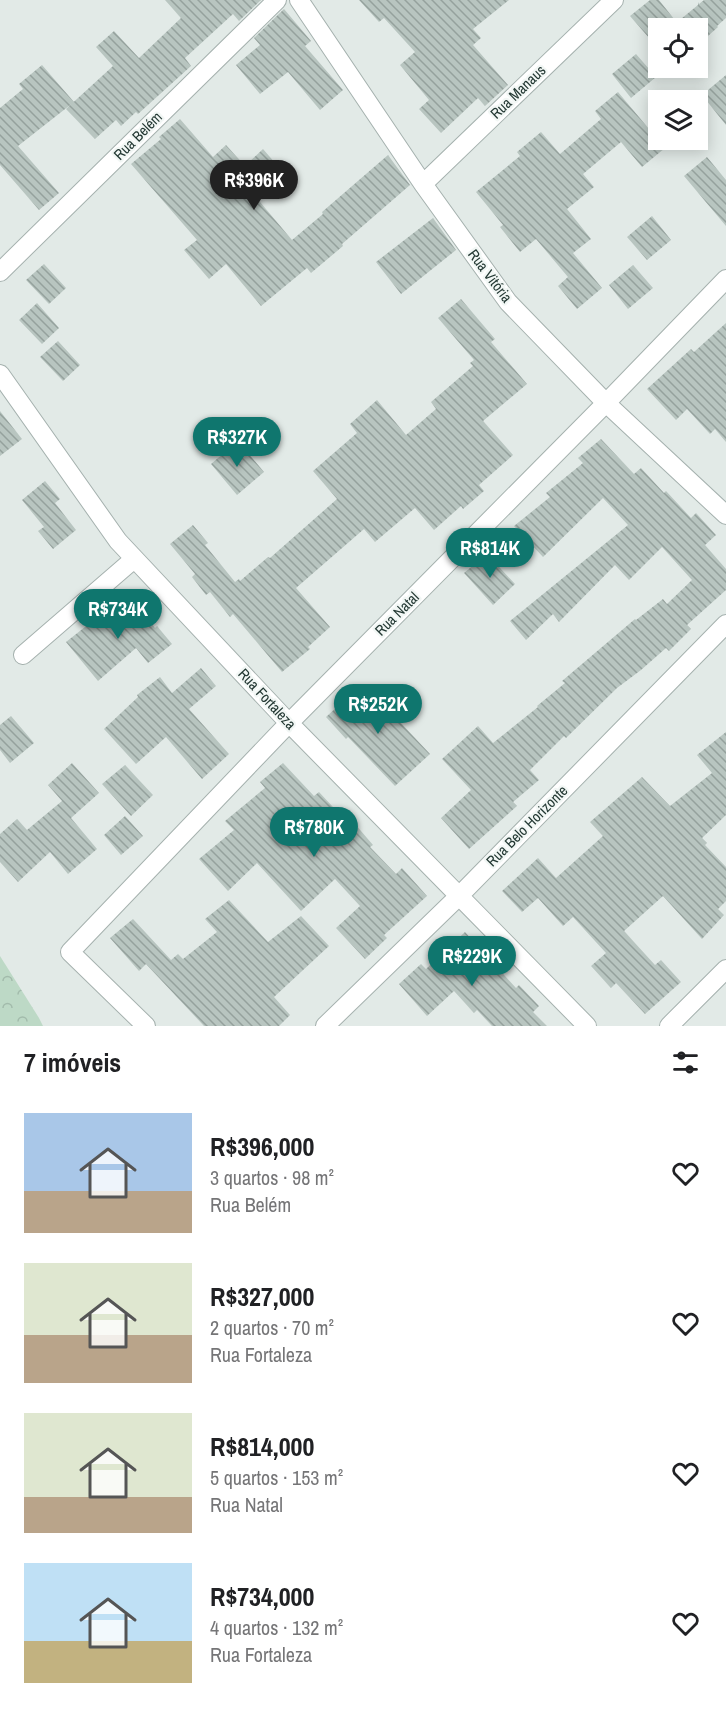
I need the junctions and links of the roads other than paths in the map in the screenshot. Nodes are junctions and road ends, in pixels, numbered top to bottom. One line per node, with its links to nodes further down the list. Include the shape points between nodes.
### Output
1 (277, 0): 5 (street, Rua Belém)
2 (299, 0): 4 (street, Rua Vitória)
3 (614, 0): 4 (street, Rua Manaus)
4 (423, 184): 8 (street, Rua Vitória, via 508,302)
5 (0, 272)
6 (726, 279): 8 (street, Rua Natal)
7 (0, 374): 10 (street, Rua Fortaleza)
8 (606, 403): 9 (street, Rua Vitória); 13 (street, Rua Natal)
9 (726, 515)
10 (134, 559): 12 (street); 13 (street, Rua Fortaleza)
11 (726, 624): 14 (street, Rua Belo Horizonte)
12 (23, 655)
13 (289, 723): 14 (street, Rua Fortaleza); 16 (street, Rua Natal, via 70,952)
14 (459, 896): 17 (street, Rua Belo Horizonte); 18 (street, Rua Fortaleza)
15 (726, 969): 19 (street)
16 (146, 1026)
17 (326, 1026)
18 (587, 1026)
19 (669, 1026)

